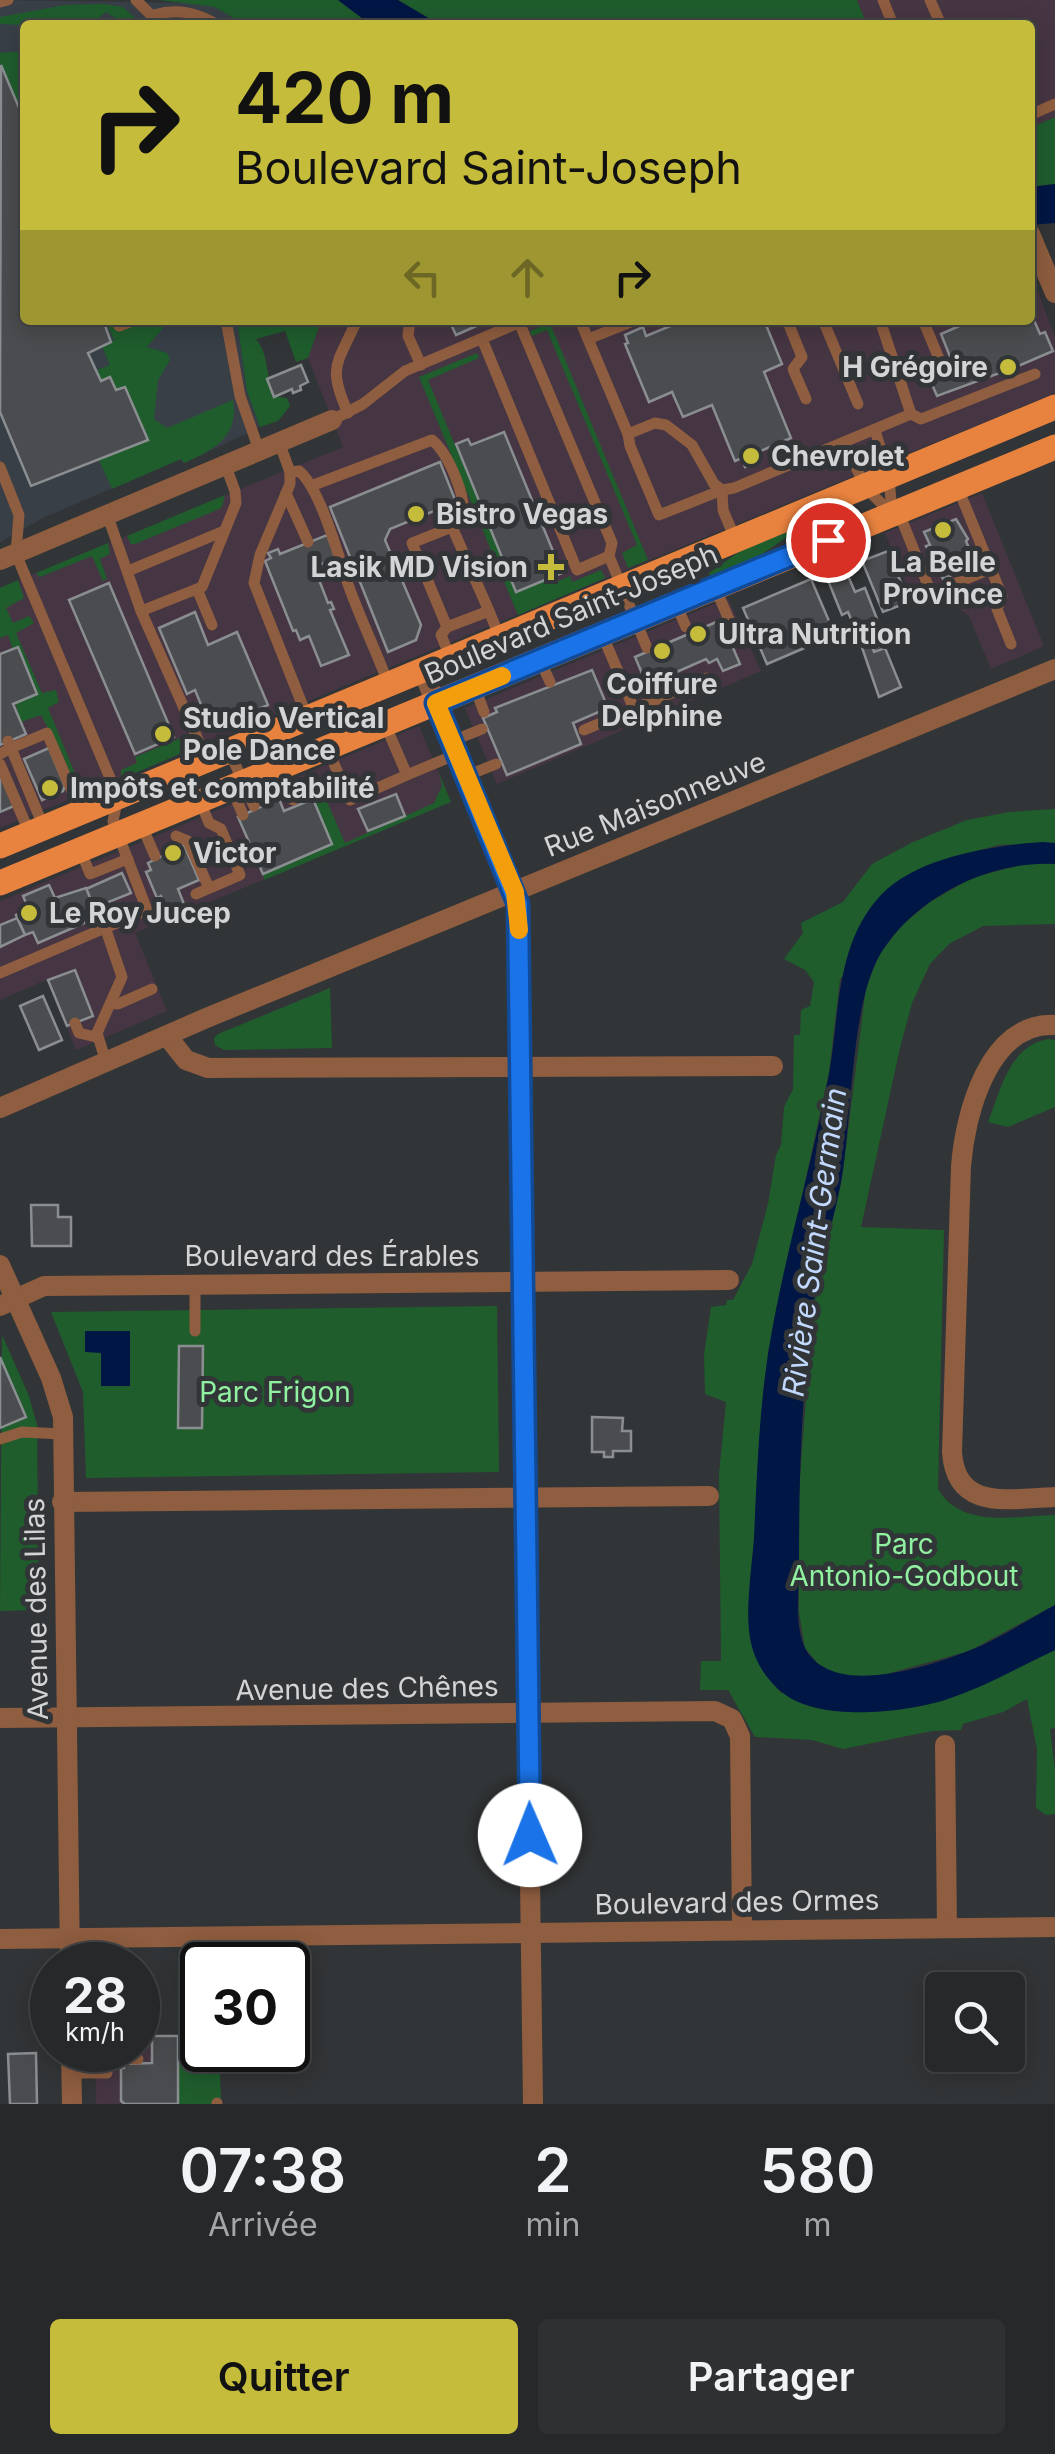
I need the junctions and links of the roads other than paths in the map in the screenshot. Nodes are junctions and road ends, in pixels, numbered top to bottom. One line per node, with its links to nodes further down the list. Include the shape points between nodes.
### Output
1 (8, 0): 3 (lane)
2 (136, 0): 4 (lane)
3 (0, 2)
4 (158, 20): 5 (lane, via 166,12)
5 (207, 20)
6 (1035, 246): 7 (street)
7 (1055, 293)
8 (227, 325): 32 (lane, via 240,396)
9 (355, 325): 28 (lane, via 334,372)
10 (408, 325): 22 (lane)
11 (513, 325): 19 (lane)
12 (524, 325): 50 (lane, via 612,544)
13 (582, 325): 20 (lane)
14 (623, 325): 20 (lane)
15 (789, 325): 24 (lane, via 802,357 793,369)
16 (825, 325): 25 (lane)
17 (882, 325): 27 (lane)
18 (926, 325): 21 (lane)
19 (482, 338): 22 (lane); 50 (lane, via 578,570)
20 (588, 339): 30 (lane)
21 (940, 362)
22 (421, 365): 28 (lane)
23 (1035, 374): 27 (lane, via 921,420)
24 (806, 399)
25 (858, 404)
26 (1055, 406): 37 (main road, Boulevard Saint-Joseph)
27 (911, 414): 29 (lane)
28 (340, 416): 32 (street)
29 (875, 430): 31 (lane); 37 (lane)
30 (628, 434): 41 (lane, via 666,425 692,446); 41 (lane, via 660,515)
31 (845, 443): 39 (lane); 41 (lane)
32 (268, 446): 34 (street); 36 (lane)
33 (1055, 447): 40 (main road, Boulevard Saint-Joseph)
34 (225, 464): 43 (street); 46 (lane, via 236,496)
35 (0, 468): 49 (lane, via 20,515)
36 (290, 472): 38 (lane, via 304,474); 42 (lane)
37 (889, 476): 39 (main road, Boulevard Saint-Joseph); 44 (lane)
38 (310, 486): 45 (lane, via 432,440 463,502 465,514); 70 (lane)
39 (865, 487): 44 (lane); 47 (main road, Boulevard Saint-Joseph)
40 (958, 488): 44 (main road, Boulevard Saint-Joseph); 51 (lane)
41 (722, 490): 47 (lane)
42 (286, 493): 48 (lane); 73 (lane, via 254,584)
43 (107, 514): 49 (street); 52 (lane)
44 (892, 514): 51 (lane, via 903,523 932,593); 53 (main road, Boulevard Saint-Joseph)
45 (452, 527): 57 (lane); 61 (lane, via 412,543)
46 (224, 531): 52 (lane); 55 (lane)
47 (736, 541): 54 (main road, Boulevard Saint-Joseph)
48 (308, 542)
49 (8, 556): 87 (lane)
50 (609, 556): 54 (lane)
51 (991, 569): 64 (lane)
52 (128, 571): 56 (lane)
53 (715, 587): 58 (main road, Boulevard Saint-Joseph, via 681,616); 59 (lane)
54 (623, 588): 58 (lane); 63 (main road, Boulevard Saint-Joseph)
55 (197, 589): 56 (lane); 60 (lane)
56 (141, 611): 80 (lane)
57 (489, 611): 61 (lane); 63 (lane)
58 (636, 620): 62 (main road, Boulevard Saint-Joseph); 65 (lane)
59 (730, 622)
60 (212, 625)
61 (447, 628): 66 (lane, via 441,635)
62 (602, 634): 71 (main road, Boulevard Saint-Joseph, via 545,671 479,699); 72 (lane)
63 (500, 639): 66 (main road, Boulevard Saint-Joseph)
64 (1010, 644)
65 (647, 648)
66 (452, 659): 68 (main road, Boulevard Saint-Joseph)
67 (1055, 669): 102 (street, Rue Maisonneuve)
68 (424, 671): 70 (main road, Boulevard Saint-Joseph); 71 (street)
69 (706, 678): 72 (lane)
70 (389, 685): 73 (main road, Boulevard Saint-Joseph)
71 (436, 703): 74 (main road, Boulevard Saint-Joseph); 77 (street)
72 (634, 709): 76 (lane)
73 (308, 718): 80 (main road, Boulevard Saint-Joseph)
74 (384, 724): 79 (main road, Boulevard Saint-Joseph); 84 (lane)
75 (482, 729): 77 (lane)
76 (584, 730)
77 (455, 747): 84 (lane); 85 (street)
78 (7, 748): 91 (lane, via 47,734); 94 (lane)
79 (327, 748): 83 (main road, Boulevard Saint-Joseph); 84 (lane, via 350,800)
80 (218, 756): 86 (lane); 87 (main road, Boulevard Saint-Joseph)
81 (0, 764): 94 (lane)
82 (496, 764): 85 (lane)
83 (280, 767): 86 (main road, Boulevard Saint-Joseph); 89 (lane)
84 (407, 776)
85 (466, 776): 102 (street)
86 (237, 785): 88 (main road, Boulevard Saint-Joseph); 90 (lane); 92 (lane)
87 (118, 797): 91 (main road, Boulevard Saint-Joseph); 93 (lane, via 113,821)
88 (200, 800): 95 (main road, Boulevard Saint-Joseph); 101 (lane, via 240,875)
89 (293, 800)
90 (254, 806)
91 (81, 812): 94 (main road, Boulevard Saint-Joseph)
92 (243, 815)
93 (130, 829): 95 (main road, Boulevard Saint-Joseph); 97 (main road, Boulevard Saint-Joseph); 98 (lane); 99 (lane)
94 (37, 831): 96 (main road, Boulevard Saint-Joseph)
95 (174, 831): 101 (lane, via 188,840)
96 (0, 846)
97 (80, 849): 99 (lane, via 90,874); 100 (main road, Boulevard Saint-Joseph)
98 (154, 856)
99 (128, 859): 104 (lane, via 147,910)
100 (0, 882)
101 (208, 888): 103 (lane)
102 (515, 892): 110 (street, Rue Maisonneuve); 114 (street)
103 (196, 894)
104 (105, 927): 105 (lane); 107 (lane, via 122,971)
105 (0, 973)
106 (152, 989): 107 (lane)
107 (111, 1003): 111 (lane)
108 (75, 1023): 111 (lane, via 79,1033)
109 (1055, 1024): 125 (street, via 1024,1029 1002,1048 971,1112 963,1147 952,1452 955,1473 973,1494)
110 (167, 1036): 112 (street, Rue Maisonneuve); 114 (street, via 178,1054 205,1068)
111 (96, 1037): 112 (lane)
112 (106, 1062): 115 (street, Rue Maisonneuve)
113 (773, 1066): 114 (street)
114 (519, 1067): 118 (street)
115 (0, 1108)
116 (0, 1265): 120 (street, Avenue des Lilas)
117 (729, 1280): 118 (street, Boulevard des Érables)
118 (522, 1283): 119 (street, Boulevard des Érables); 126 (street)
119 (196, 1284): 120 (street, Boulevard des Érables, via 44,1286); 121 (lane)
120 (7, 1302): 122 (street, Avenue des Lilas, via 56,1391)
121 (195, 1332)
122 (62, 1434): 123 (lane, via 22,1432); 127 (street, Avenue des Lilas)
123 (0, 1439)
124 (709, 1496): 126 (street)
125 (1055, 1497)
126 (526, 1500): 127 (street); 128 (street)
127 (62, 1502): 130 (street, Avenue des Lilas)
128 (528, 1714): 130 (street, Avenue des Chênes); 134 (street, Avenue des Chênes, via 715,1711 732,1719 741,1742); 135 (street)
129 (0, 1718): 130 (street, Avenue des Chênes)
130 (65, 1718): 136 (street, Avenue des Lilas)
131 (944, 1746): 133 (street)
132 (1055, 1927): 133 (street, Boulevard des Ormes)
133 (947, 1928): 134 (street, Boulevard des Ormes)
134 (742, 1930): 135 (street, Boulevard des Ormes)
135 (531, 1932): 136 (street, Boulevard des Ormes); 142 (street)
136 (69, 1938): 137 (street, Boulevard des Ormes); 138 (street, Avenue des Lilas)
137 (0, 1939)
138 (69, 1942)
139 (107, 2072): 140 (lane)
140 (72, 2073): 141 (street)
141 (72, 2104)
142 (533, 2104)

